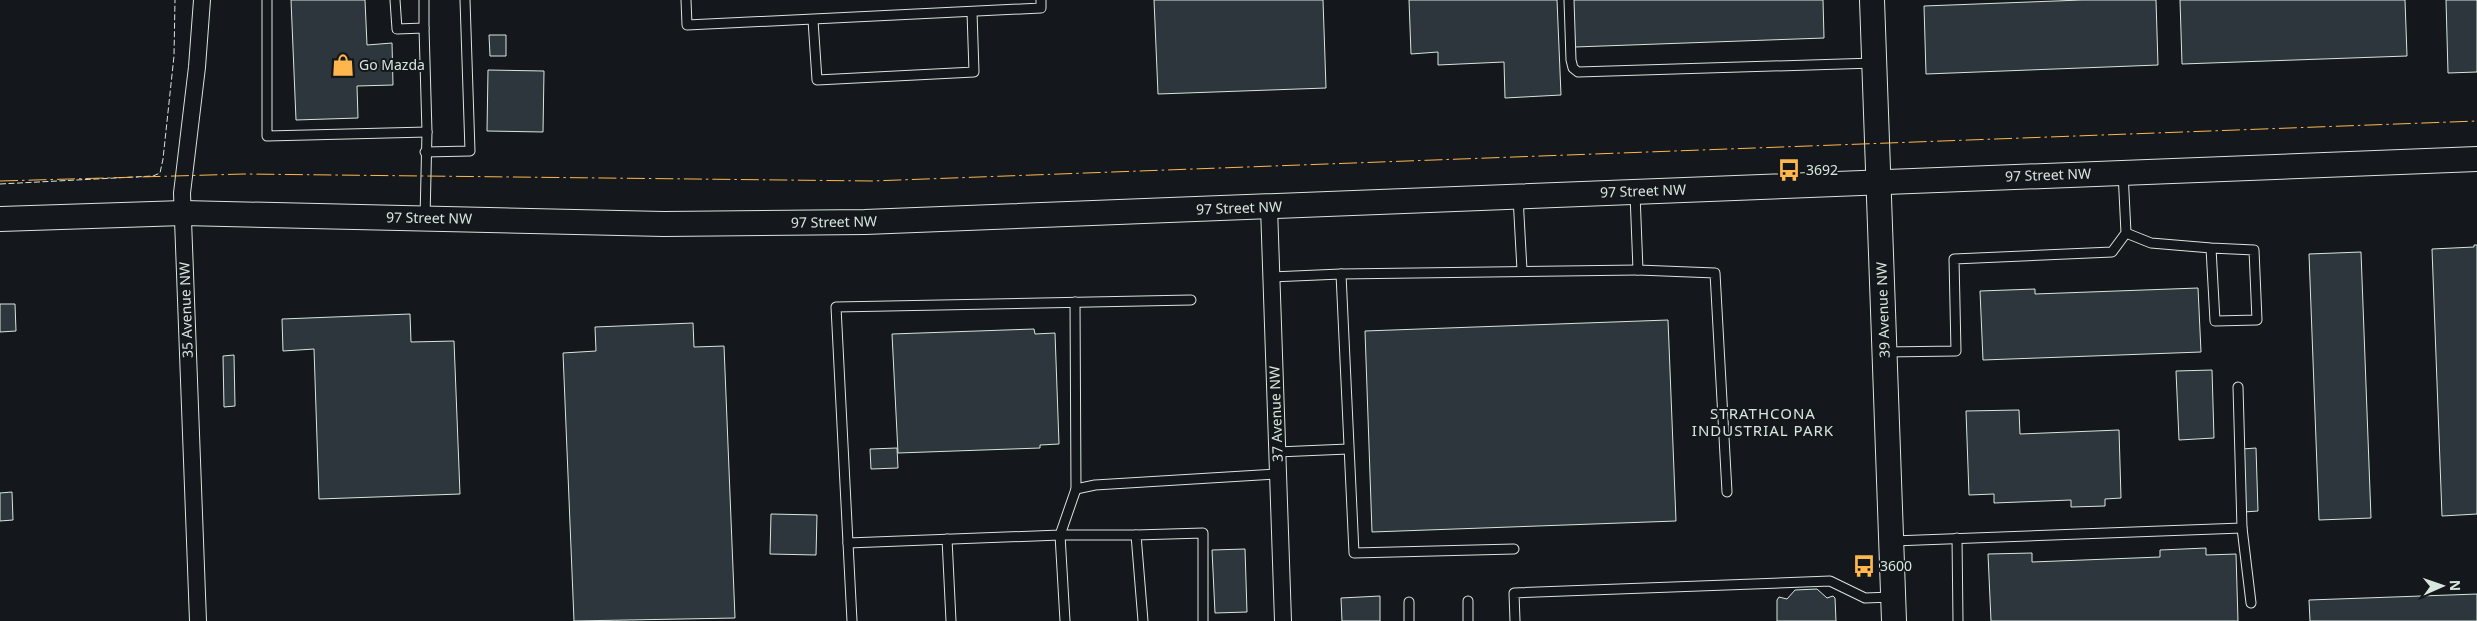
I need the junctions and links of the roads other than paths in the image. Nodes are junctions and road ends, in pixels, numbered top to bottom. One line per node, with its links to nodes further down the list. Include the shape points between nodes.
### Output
1 (202, 0): 22 (street, 35 Avenue NW, via 182,184)
2 (267, 0): 14 (lane, via 267,136)
3 (395, 0): 12 (lane, via 396,29)
4 (424, 0): 12 (lane)
5 (465, 0): 15 (lane, via 470,151)
6 (686, 0): 11 (lane, via 687,24)
7 (1041, 0): 10 (lane, via 1041,8)
8 (1569, 0): 13 (lane, via 1571,60 1578,72)
9 (1872, 0): 13 (street, 39 Avenue NW)
10 (972, 12): 11 (lane); 11 (lane, via 974,72 817,80)
11 (813, 20)
12 (424, 28): 14 (lane)
13 (1874, 63): 18 (street, 39 Avenue NW)
14 (427, 132): 15 (lane)
15 (425, 152): 23 (lane)
16 (2477, 159): 17 (street, 97 Street NW)
17 (2124, 172): 18 (street, 97 Street NW); 25 (lane)
18 (1878, 181): 19 (street, 97 Street NW); 33 (street, 39 Avenue NW)
19 (1635, 191): 20 (street, 97 Street NW); 28 (lane)
20 (1518, 196): 21 (street, 97 Street NW); 27 (lane)
21 (1269, 207): 23 (street, 97 Street NW, via 865,222 664,224); 30 (street, 37 Avenue NW)
22 (182, 213): 23 (street, 97 Street NW); 24 (street, 97 Street NW); 52 (street, 35 Avenue NW)
23 (425, 218)
24 (0, 219)
25 (2126, 233): 26 (lane, via 2151,243); 33 (lane, via 2112,252 1954,259 1956,351)
26 (2211, 248): 26 (lane, via 2215,321 2257,320 2254,250)
27 (1522, 270): 28 (lane); 29 (lane)
28 (1638, 270): 39 (lane, via 1715,273)
29 (1340, 274): 30 (lane); 35 (lane)
30 (1271, 277): 36 (street, 37 Avenue NW)
31 (1191, 300): 32 (lane)
32 (1075, 302): 38 (lane); 46 (lane, via 836,308)
33 (1885, 352): 45 (street, 39 Avenue NW)
34 (2238, 388): 40 (lane)
35 (1348, 448): 36 (lane); 47 (lane, via 1354,553)
36 (1277, 452): 37 (street, 37 Avenue NW)
37 (1278, 474): 38 (lane, via 1095,485); 58 (street, 37 Avenue NW)
38 (1076, 489): 41 (lane)
39 (1727, 492)
40 (2242, 528): 43 (lane); 51 (lane)
41 (1060, 535): 42 (lane); 44 (lane); 55 (lane)
42 (1136, 535): 56 (lane); 57 (lane, via 1203,533)
43 (1957, 538): 45 (lane); 63 (lane)
44 (947, 539): 46 (lane); 54 (lane)
45 (1892, 541): 48 (street, 39 Avenue NW)
46 (848, 543): 53 (lane)
47 (1514, 549)
48 (1894, 597): 61 (lane, via 1865,598 1830,581 1514,593); 62 (street, 39 Avenue NW)
49 (1468, 601): 60 (lane)
50 (1409, 602): 59 (lane)
51 (2251, 603)
52 (198, 621)
53 (852, 621)
54 (951, 621)
55 (1065, 621)
56 (1143, 621)
57 (1204, 621)
58 (1283, 621)
59 (1410, 621)
60 (1468, 621)
61 (1515, 621)
62 (1894, 621)
63 (1958, 621)

